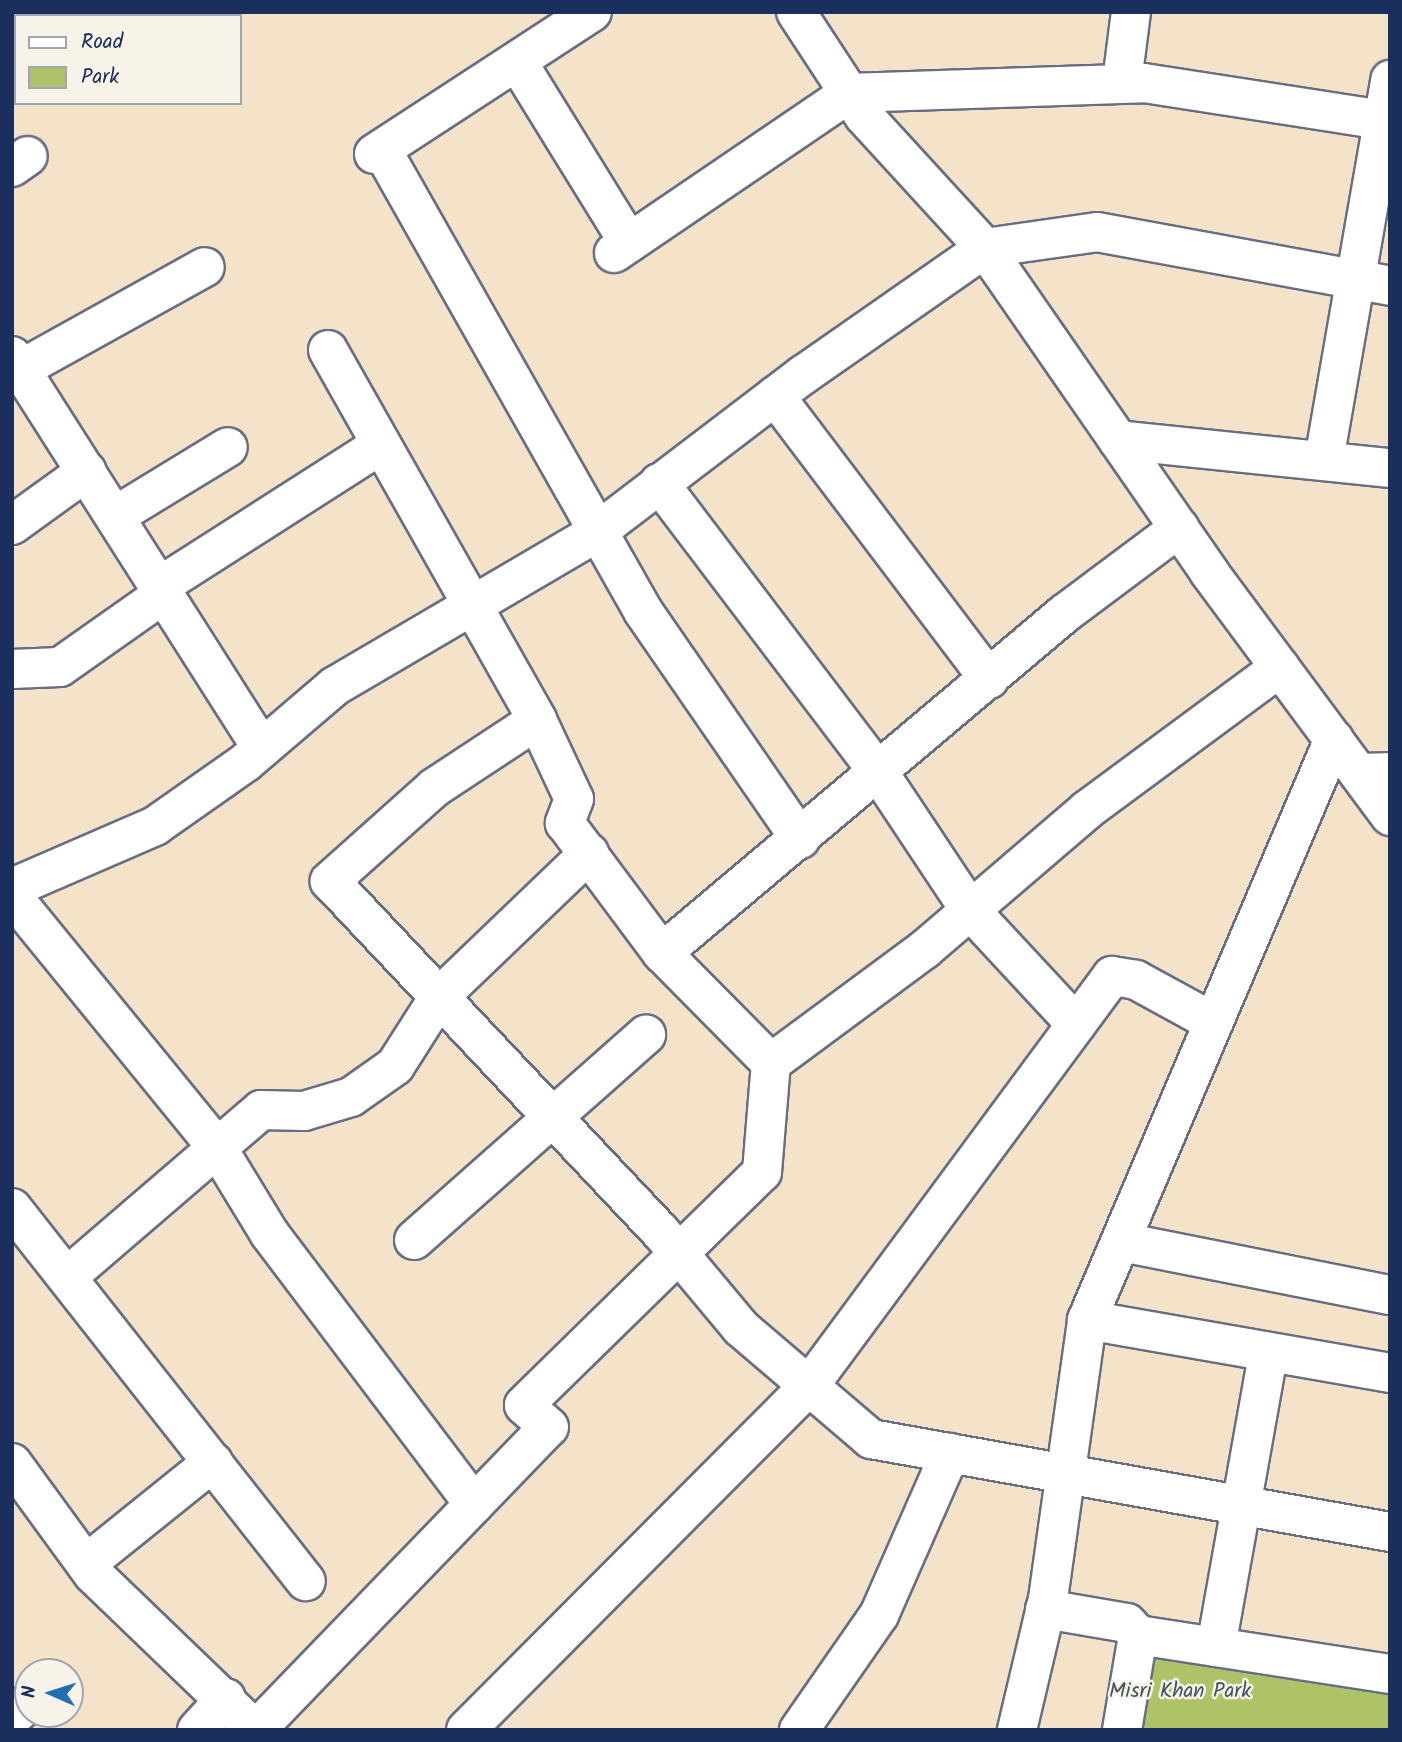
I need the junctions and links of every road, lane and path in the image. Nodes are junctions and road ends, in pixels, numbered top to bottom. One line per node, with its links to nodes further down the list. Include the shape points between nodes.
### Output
1 (592, 12): 4 (street)
2 (796, 12): 7 (street)
3 (1131, 12): 6 (street)
4 (518, 63): 7 (street, via 622,248); 26 (street, via 378,152)
5 (1390, 80): 8 (street)
6 (1122, 82): 7 (street); 8 (street)
7 (849, 93): 9 (street)
8 (1384, 132): 11 (street)
9 (985, 248): 11 (street, via 1097,232); 15 (street); 16 (street)
10 (205, 267): 14 (street)
11 (1352, 279): 12 (street); 19 (street)
12 (1390, 286)
13 (328, 351): 18 (street)
14 (19, 378): 21 (street)
15 (775, 396): 22 (street); 31 (street)
16 (1118, 440): 19 (street); 25 (street)
17 (228, 447): 23 (street)
18 (377, 447): 27 (street); 28 (street)
19 (1324, 460): 20 (street)
20 (1390, 468)
21 (87, 471): 23 (street); 24 (street)
22 (659, 483): 26 (street); 35 (street)
23 (115, 516): 27 (street)
24 (12, 525)
25 (1179, 528): 29 (street); 31 (street)
26 (598, 531): 28 (street); 38 (street, via 705,707)
27 (162, 589): 30 (street, via 60,667); 34 (street)
28 (469, 606): 32 (street); 34 (street, via 335,686)
29 (1280, 667): 33 (street); 42 (street, via 1087,810)
30 (12, 669)
31 (989, 679): 35 (street)
32 (537, 720): 39 (street, via 574,799 565,823); 44 (street, via 434,788 330,881)
33 (1334, 739): 36 (street); 45 (street)
34 (262, 748): 40 (street, via 155,826)
35 (879, 773): 38 (street); 42 (street)
36 (1375, 773): 37 (street)
37 (1390, 816)
38 (800, 839): 43 (street)
39 (589, 853): 43 (street); 44 (street)
40 (12, 888)
41 (12, 896): 50 (street)
42 (970, 910): 46 (street); 48 (street)
43 (662, 953): 48 (street)
44 (439, 997): 49 (street); 50 (street, via 395,1066 351,1097 304,1111 261,1110)
45 (1213, 1021): 46 (street, via 1136,980 1112,976); 53 (street)
46 (1076, 1024): 60 (street)
47 (646, 1035): 49 (street)
48 (771, 1063): 54 (street, via 762,1172)
49 (553, 1117): 52 (street); 54 (street)
50 (218, 1149): 55 (street); 65 (street, via 269,1233)
51 (12, 1208): 55 (street)
52 (414, 1240)
53 (1122, 1242): 56 (street); 57 (street)
54 (682, 1257): 60 (street, via 741,1328); 65 (street, via 524,1405 549,1427)
55 (67, 1276): 62 (street)
56 (1390, 1295)
57 (1087, 1320): 58 (street); 64 (street)
58 (1268, 1355): 59 (street); 66 (street)
59 (1390, 1373)
60 (809, 1386): 61 (street, via 871,1439); 77 (street)
61 (950, 1453): 64 (street); 78 (street, via 879,1615)
62 (213, 1461): 68 (street); 69 (street)
63 (12, 1463): 68 (street)
64 (1065, 1474): 66 (street); 70 (street)
65 (474, 1504): 76 (street)
66 (1240, 1505): 67 (street); 72 (street)
67 (1390, 1532)
68 (86, 1564): 74 (street)
69 (306, 1581)
70 (1045, 1609): 71 (street, via 1127,1623); 79 (street)
71 (1138, 1635): 72 (street); 80 (street)
72 (1216, 1647): 73 (street)
73 (1389, 1669)
74 (226, 1698): 75 (street); 76 (street)
75 (197, 1730)
76 (255, 1730)
77 (466, 1730)
78 (799, 1730)
79 (1017, 1730)
80 (1122, 1730)

